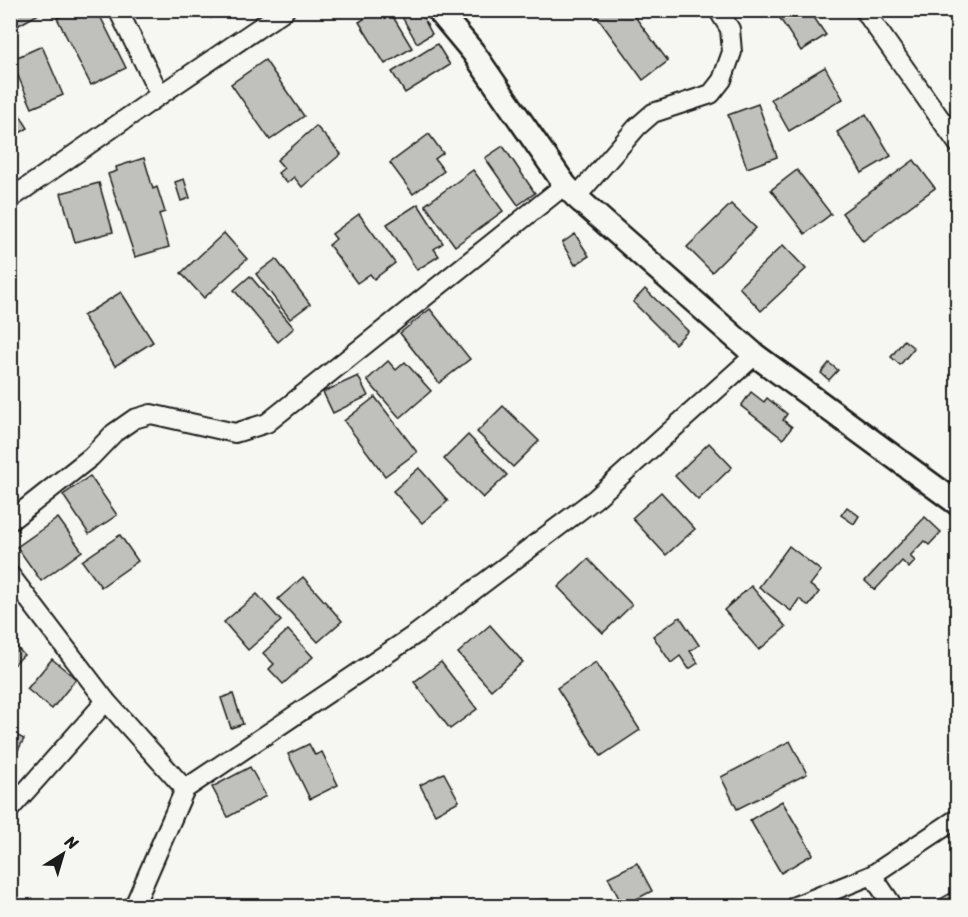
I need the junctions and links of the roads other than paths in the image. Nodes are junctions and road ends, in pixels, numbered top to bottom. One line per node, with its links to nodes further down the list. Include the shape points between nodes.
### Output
1 (118, 10): 6 (street)
2 (285, 10): 6 (street)
3 (438, 10): 8 (street, via 473,52)
4 (718, 10): 8 (street, via 730,29 732,52 722,80 711,94 653,113)
5 (864, 10): 7 (street)
6 (160, 95): 9 (street)
7 (957, 144)
8 (571, 191): 10 (street); 12 (street, via 267,423 235,433 151,414 134,419)
9 (10, 199)
10 (755, 355): 11 (street); 15 (street, via 596,499 417,634)
11 (957, 504)
12 (10, 521)
13 (10, 575): 14 (street)
14 (106, 701): 15 (street); 16 (street)
15 (185, 789): 19 (street)
16 (10, 809)
17 (957, 818): 18 (street)
18 (872, 875): 20 (street); 21 (street)
19 (134, 906)
20 (795, 906)
21 (892, 906)

